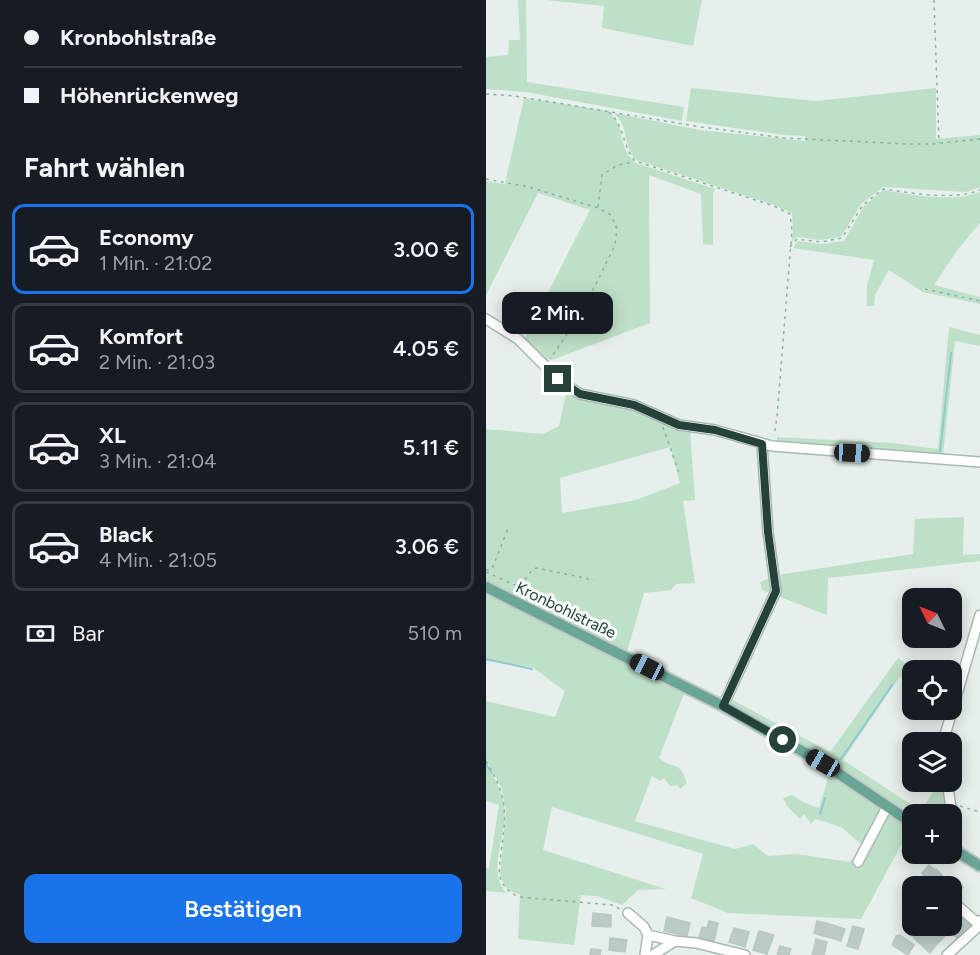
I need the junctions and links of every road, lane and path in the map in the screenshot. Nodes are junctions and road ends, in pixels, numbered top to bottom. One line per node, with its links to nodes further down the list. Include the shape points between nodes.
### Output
1 (934, 0): 5 (path)
2 (486, 94): 3 (path)
3 (608, 110): 5 (path, via 784,138); 6 (path, via 617,118 627,152)
4 (980, 138): 5 (path)
5 (939, 143)
6 (635, 161): 9 (path, via 602,175); 10 (path, via 790,214)
7 (486, 179): 9 (path, via 529,187)
8 (980, 190): 10 (path, via 966,195 883,189 863,205 842,238 821,242 797,239)
9 (598, 208): 14 (path, via 611,215 617,230 615,245 580,315)
10 (790, 247): 17 (path)
11 (925, 288): 12 (path)
12 (980, 301)
13 (486, 319): 14 (street, via 519,339)
14 (546, 366): 15 (street, via 580,394 634,405)
15 (660, 417): 16 (street); 19 (path)
16 (762, 444): 17 (street); 25 (street, via 776,591)
17 (772, 446): 18 (street)
18 (980, 462)
19 (679, 473)
20 (508, 526): 21 (path, via 492,569)
21 (486, 571): 22 (path, via 517,586 537,568)
22 (594, 580)
23 (486, 587): 25 (main road, Kronbohlstraße)
24 (980, 615): 26 (street)
25 (723, 706): 30 (main road, Kronbohlstraße, via 823,763)
26 (946, 732)
27 (486, 761): 37 (path, via 500,787 506,810 499,874 507,892 530,899 612,905)
28 (949, 792): 29 (street)
29 (951, 802): 31 (path)
30 (887, 807): 32 (main road, Kronbohlstraße); 34 (street)
31 (980, 812)
32 (902, 817)
33 (962, 855): 35 (main road)
34 (858, 861)
35 (980, 866)
36 (962, 910): 38 (street)
37 (628, 913): 39 (street)
38 (980, 923): 45 (street)
39 (648, 935): 40 (street); 42 (street)
40 (675, 941): 41 (street, via 696,943); 43 (street)
41 (714, 951): 44 (street)
42 (645, 955)
43 (653, 955)
44 (745, 955)
45 (947, 955)

